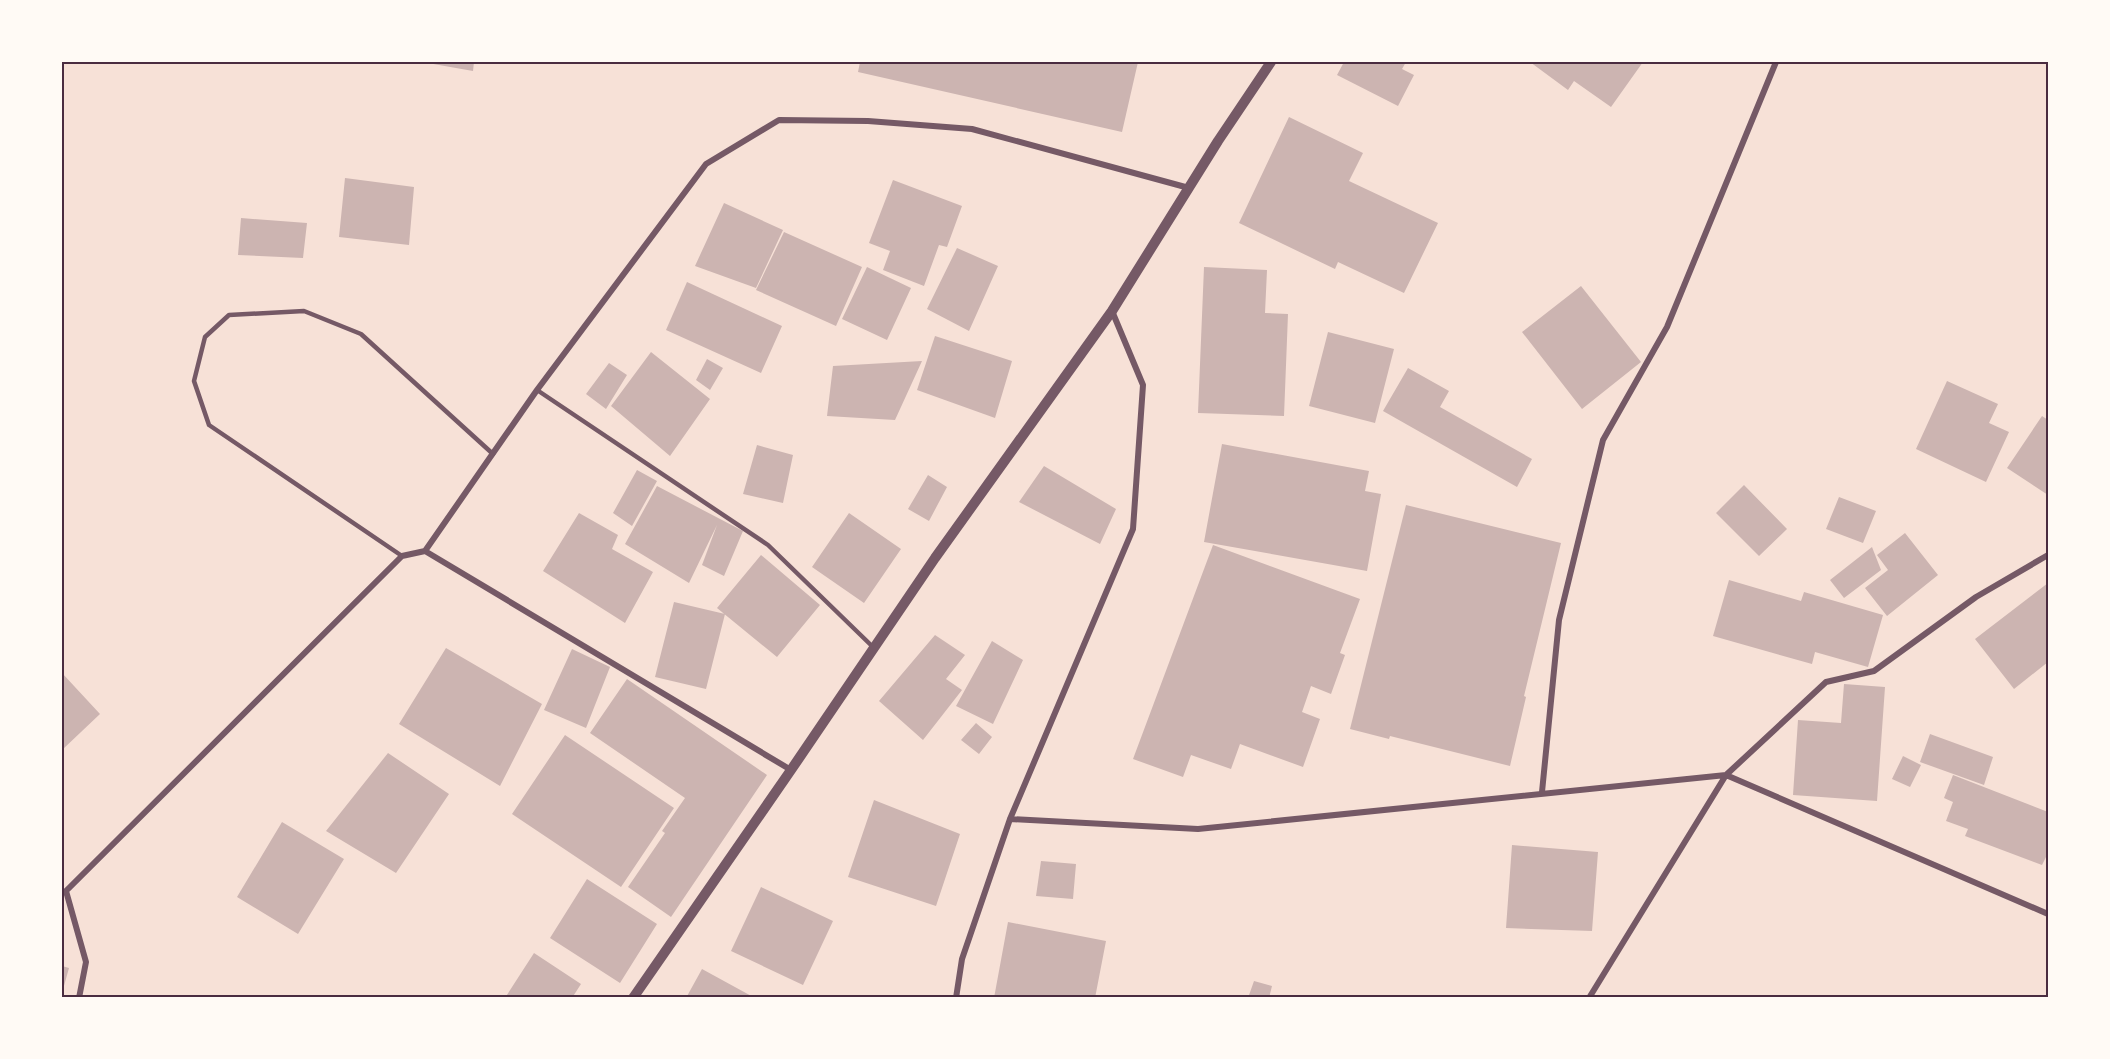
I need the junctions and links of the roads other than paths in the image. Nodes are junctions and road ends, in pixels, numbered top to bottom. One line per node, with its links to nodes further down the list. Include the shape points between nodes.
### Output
1 (1271, 62): 3 (street)
2 (1776, 62): 13 (street, via 1667,327 1603,440 1559,620)
3 (1189, 188): 4 (street); 5 (street, via 972,129 868,121 779,120 706,164)
4 (1112, 311): 10 (street); 14 (street, via 1143,385 1132,529)
5 (537, 390): 6 (street); 10 (lane, via 768,545)
6 (493, 454): 7 (street); 9 (lane, via 361,334 304,311 229,315 205,337 194,381 209,424)
7 (425, 551): 9 (street); 11 (street)
8 (2049, 555): 12 (street, via 1976,597 1874,671 1826,682)
9 (402, 556): 15 (street)
10 (874, 648): 11 (street)
11 (791, 770): 18 (street)
12 (1726, 775): 13 (street); 16 (street); 20 (street)
13 (1542, 792): 14 (street, via 1198,829)
14 (1010, 819): 19 (street, via 962,959)
15 (64, 892): 17 (street, via 86,962)
16 (2049, 914)
17 (79, 998)
18 (633, 998)
19 (956, 998)
20 (1589, 998)

